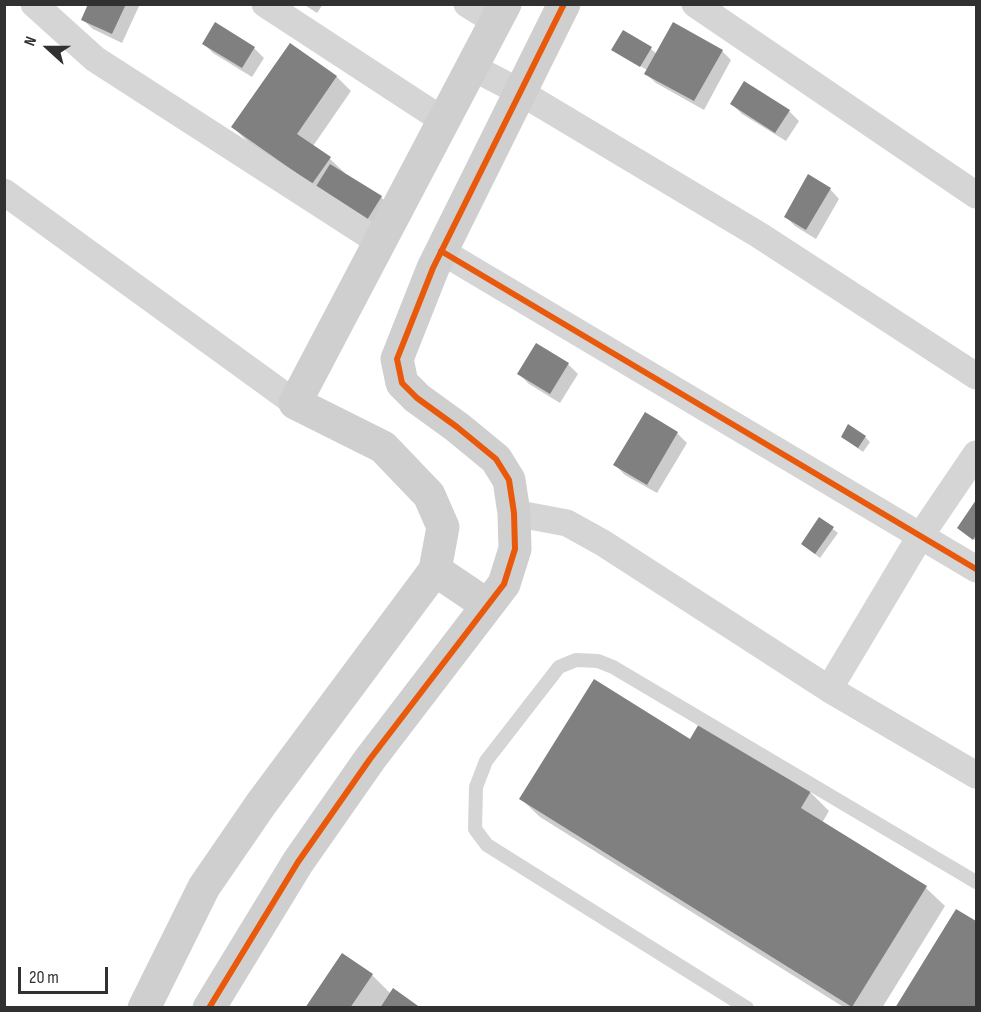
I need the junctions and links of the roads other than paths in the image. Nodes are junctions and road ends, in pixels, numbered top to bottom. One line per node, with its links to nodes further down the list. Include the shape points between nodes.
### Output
1 (34, 4): 12 (street, via 95,59)
2 (265, 4): 9 (street)
3 (467, 4): 6 (street)
4 (564, 4): 8 (street)
5 (695, 4): 11 (street)
6 (500, 13): 7 (street)
7 (472, 67): 8 (street); 9 (street)
8 (520, 92): 13 (street); 14 (street, via 759,235)
9 (444, 121): 12 (street)
10 (4, 192): 15 (street)
11 (976, 195)
12 (379, 242): 15 (street)
13 (441, 251): 17 (street, via 397,359 402,383 496,459 509,480); 18 (street)
14 (976, 376)
15 (295, 403): 20 (street, via 383,447 429,495 443,527)
16 (976, 454): 18 (street)
17 (514, 513): 21 (street, via 516,549 504,584); 22 (street, via 567,524 585,533)
18 (921, 535): 19 (street); 22 (street)
19 (976, 568)
20 (435, 570): 21 (street); 25 (street, via 204,887)
21 (487, 605): 26 (street, via 305,852)
22 (829, 689): 23 (street)
23 (976, 775)
24 (976, 882): 27 (lane, via 613,667 598,661 576,660 559,667 486,760 476,787 475,829 487,845)
25 (144, 1008)
26 (209, 1008)
27 (747, 1008)

